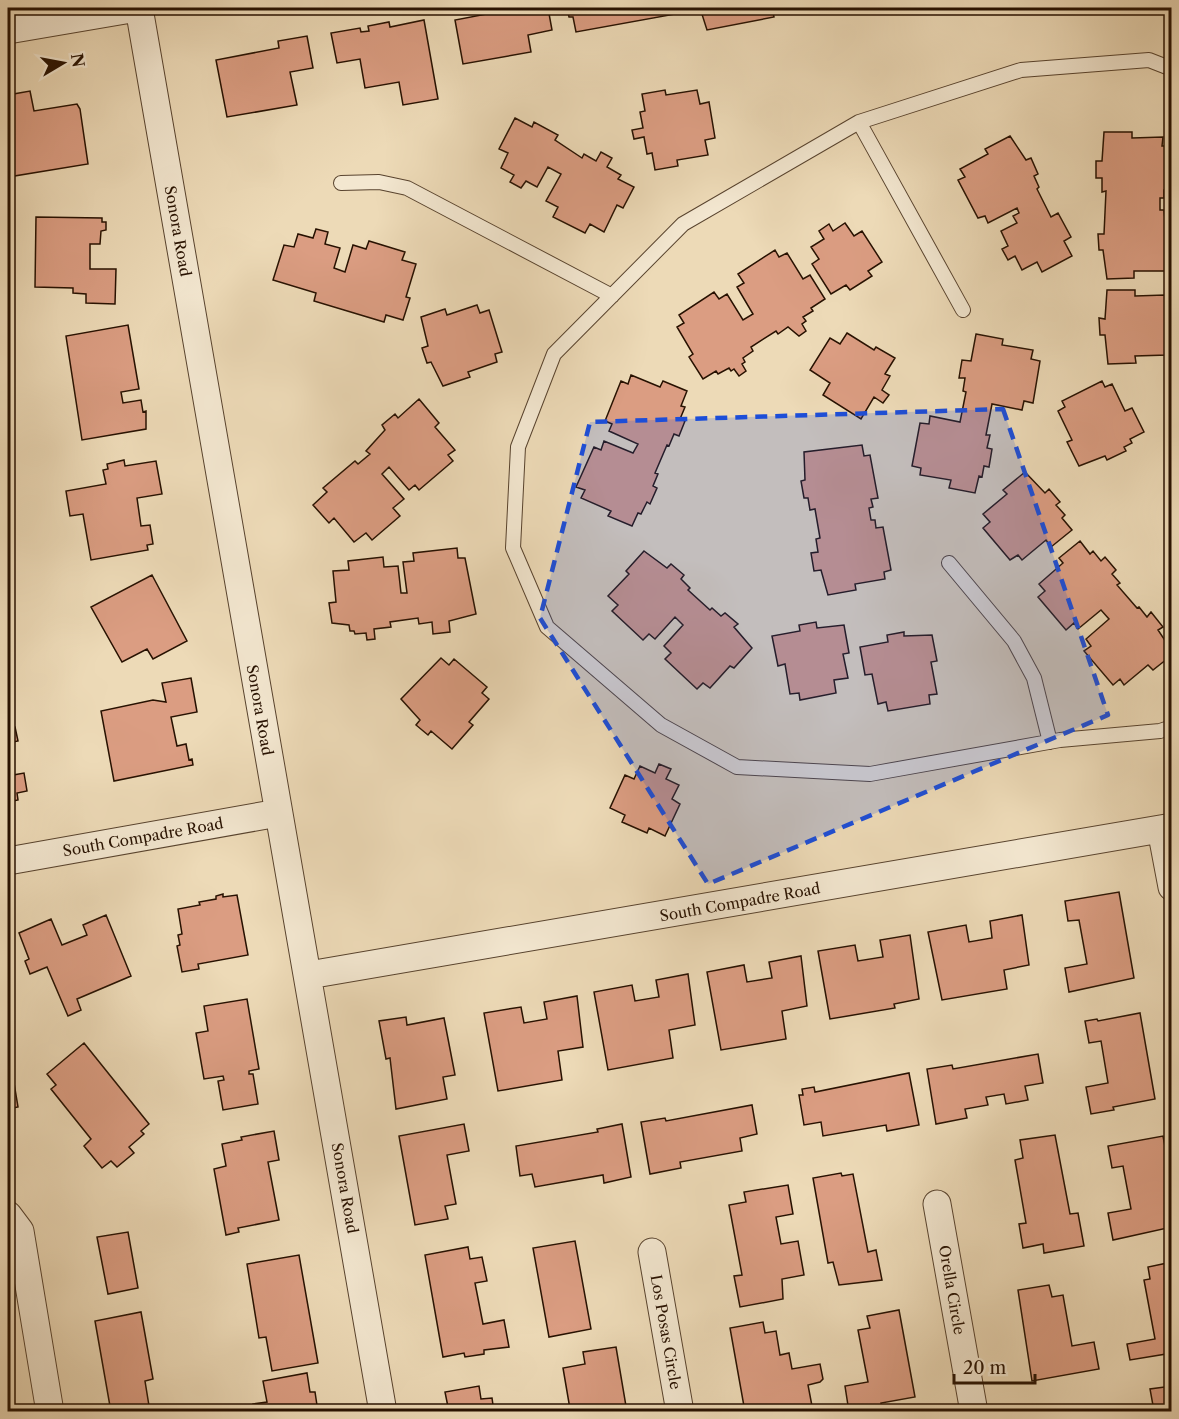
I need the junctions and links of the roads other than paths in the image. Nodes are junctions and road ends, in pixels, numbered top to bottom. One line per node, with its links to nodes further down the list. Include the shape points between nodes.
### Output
1 (138, 8): 2 (street); 11 (street, Sonora Road)
2 (8, 30)
3 (1172, 69): 4 (lane, via 1149,60 1022,70)
4 (859, 122): 6 (lane, via 683,225); 7 (lane)
5 (341, 183): 6 (lane, via 379,182 407,188)
6 (612, 296): 10 (lane, via 554,354 518,447 513,549 547,627 661,725 737,767 870,774)
7 (963, 310)
8 (949, 564): 10 (lane, via 1014,641 1034,678)
9 (1172, 727): 10 (lane)
10 (1050, 742)
11 (278, 813): 13 (street, South Compadre Road); 15 (street, Sonora Road)
12 (1166, 828): 14 (street); 15 (street, South Compadre Road)
13 (8, 861)
14 (1172, 887)
15 (309, 975): 20 (street, Sonora Road)
16 (937, 1203): 22 (street, Orella Circle)
17 (8, 1215): 19 (street, via 20,1231)
18 (652, 1252): 21 (street, Los Posas Circle)
19 (50, 1412)
20 (383, 1412)
21 (680, 1412)
22 (974, 1412)

